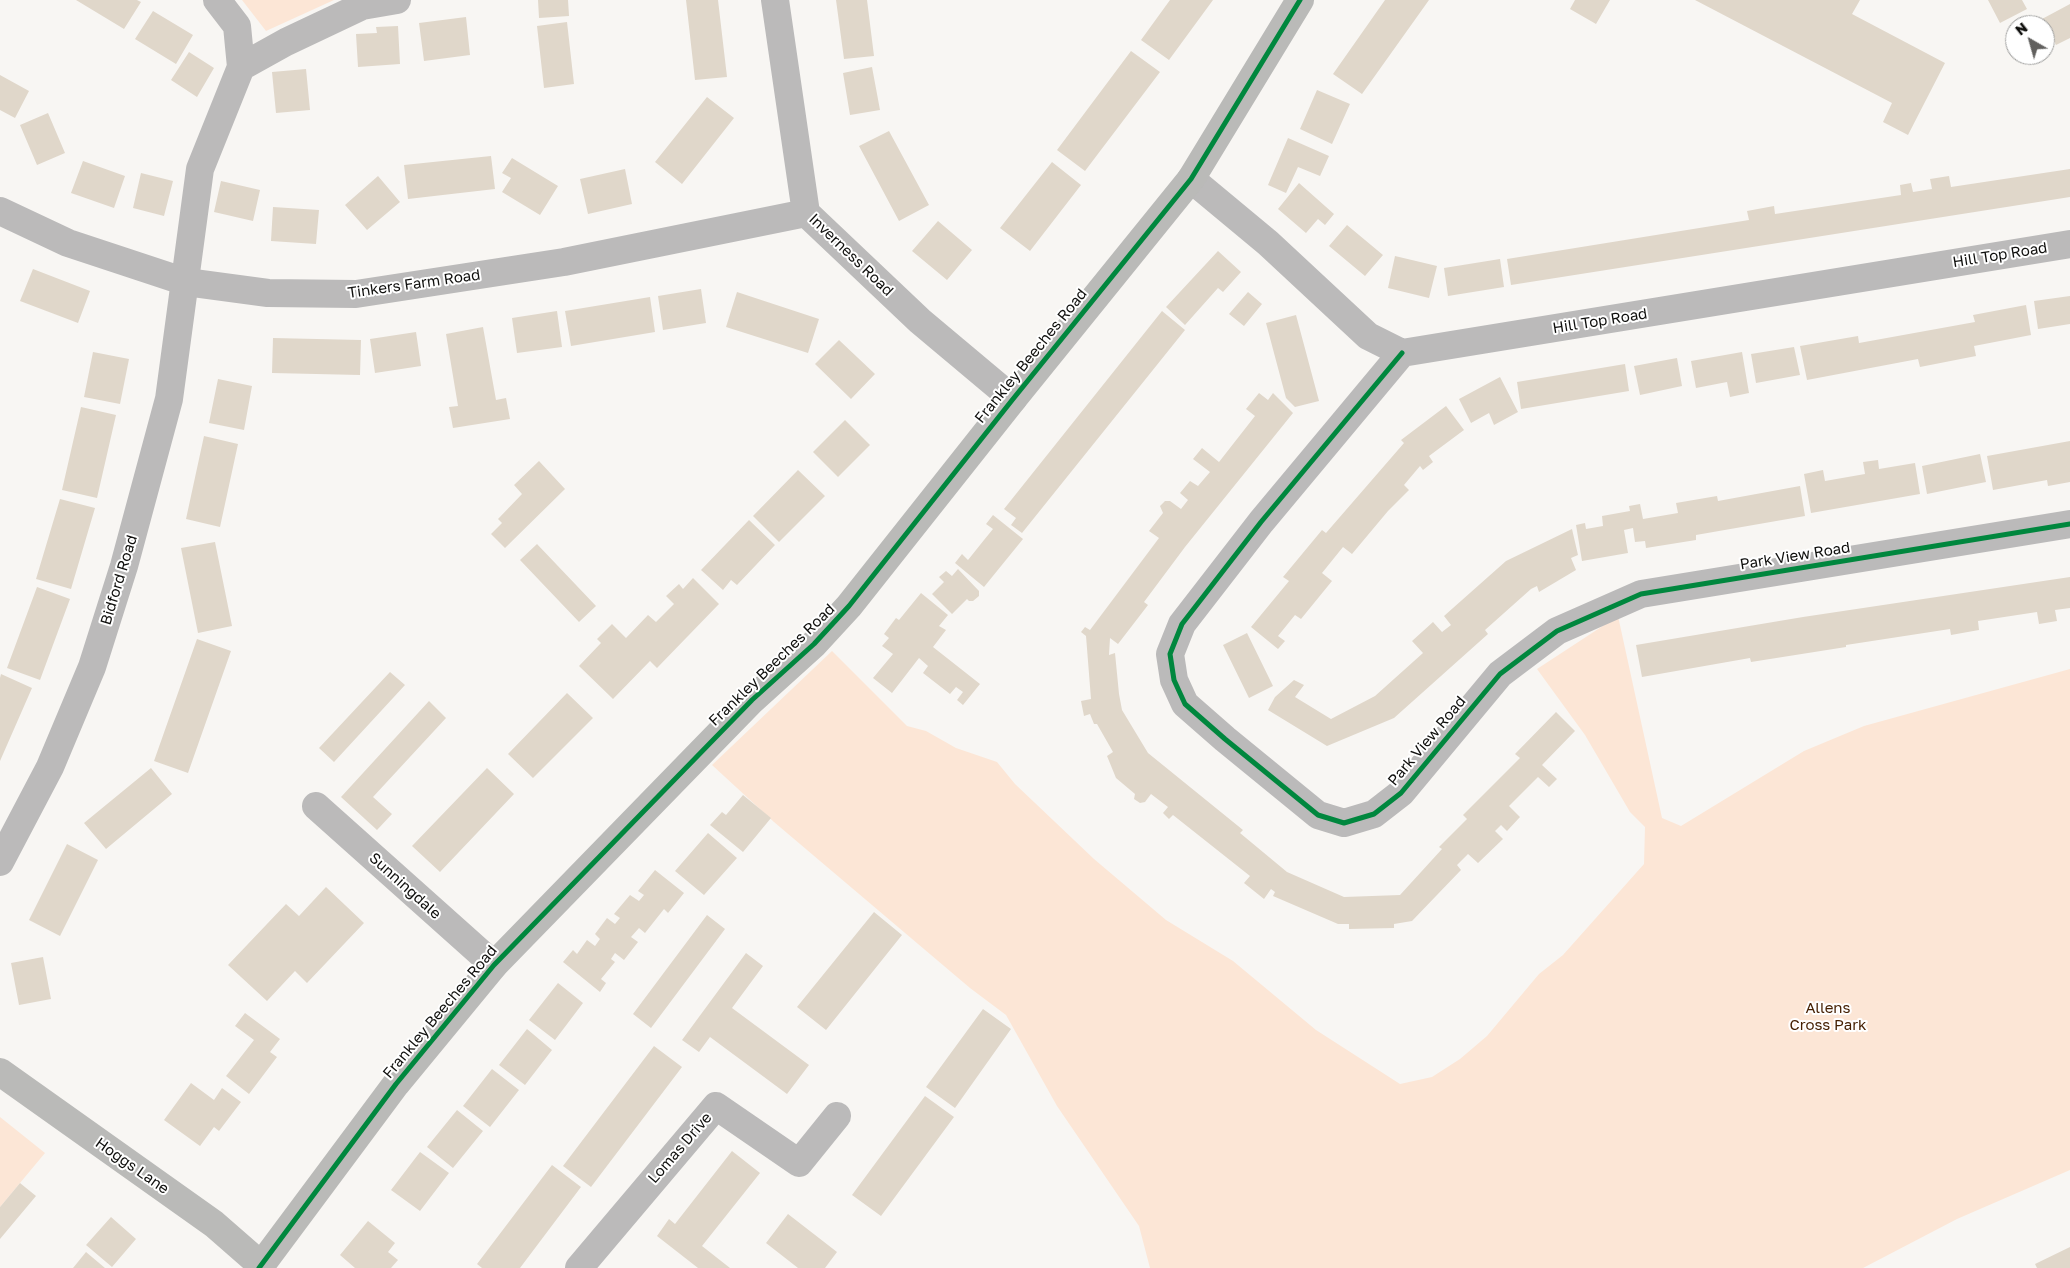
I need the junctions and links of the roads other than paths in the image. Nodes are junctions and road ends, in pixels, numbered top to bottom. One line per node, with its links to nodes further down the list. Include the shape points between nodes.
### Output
1 (217, 0): 5 (street, via 237,26)
2 (397, 0): 5 (street, via 362,6)
3 (774, 0): 8 (street, Inverness Road)
4 (1300, 0): 6 (street, Frankley Beeches Road)
5 (241, 67): 10 (street, Bidford Road, via 200,169)
6 (1191, 179): 11 (street, via 1268,243 1368,336); 12 (street, Frankley Beeches Road)
7 (0, 211): 10 (street, Tinkers Farm Road, via 68,243)
8 (806, 213): 10 (street, Tinkers Farm Road, via 564,262 356,294 268,294); 12 (street, Inverness Road, via 920,321)
9 (2070, 244): 11 (street, Hill Top Road)
10 (186, 282): 15 (street, Bidford Road, via 169,399 124,566 92,667 50,767)
11 (1402, 353): 13 (street, Park View Road, via 1261,522 1182,624 1170,654 1174,680 1185,704 1318,815 1344,823 1374,814 1401,793 1500,674 1557,631 1641,594)
12 (1012, 399): 16 (street, Frankley Beeches Road, via 849,606 820,638 752,700)
13 (2070, 524)
14 (316, 806): 16 (street, Sunningdale)
15 (0, 862)
16 (494, 966): 19 (street, Frankley Beeches Road, via 396,1084)
17 (0, 1072): 19 (street, Hoggs Lane, via 214,1224)
18 (837, 1116): 20 (street, Lomas Drive, via 799,1162 716,1106)
19 (260, 1267)
20 (579, 1268)

